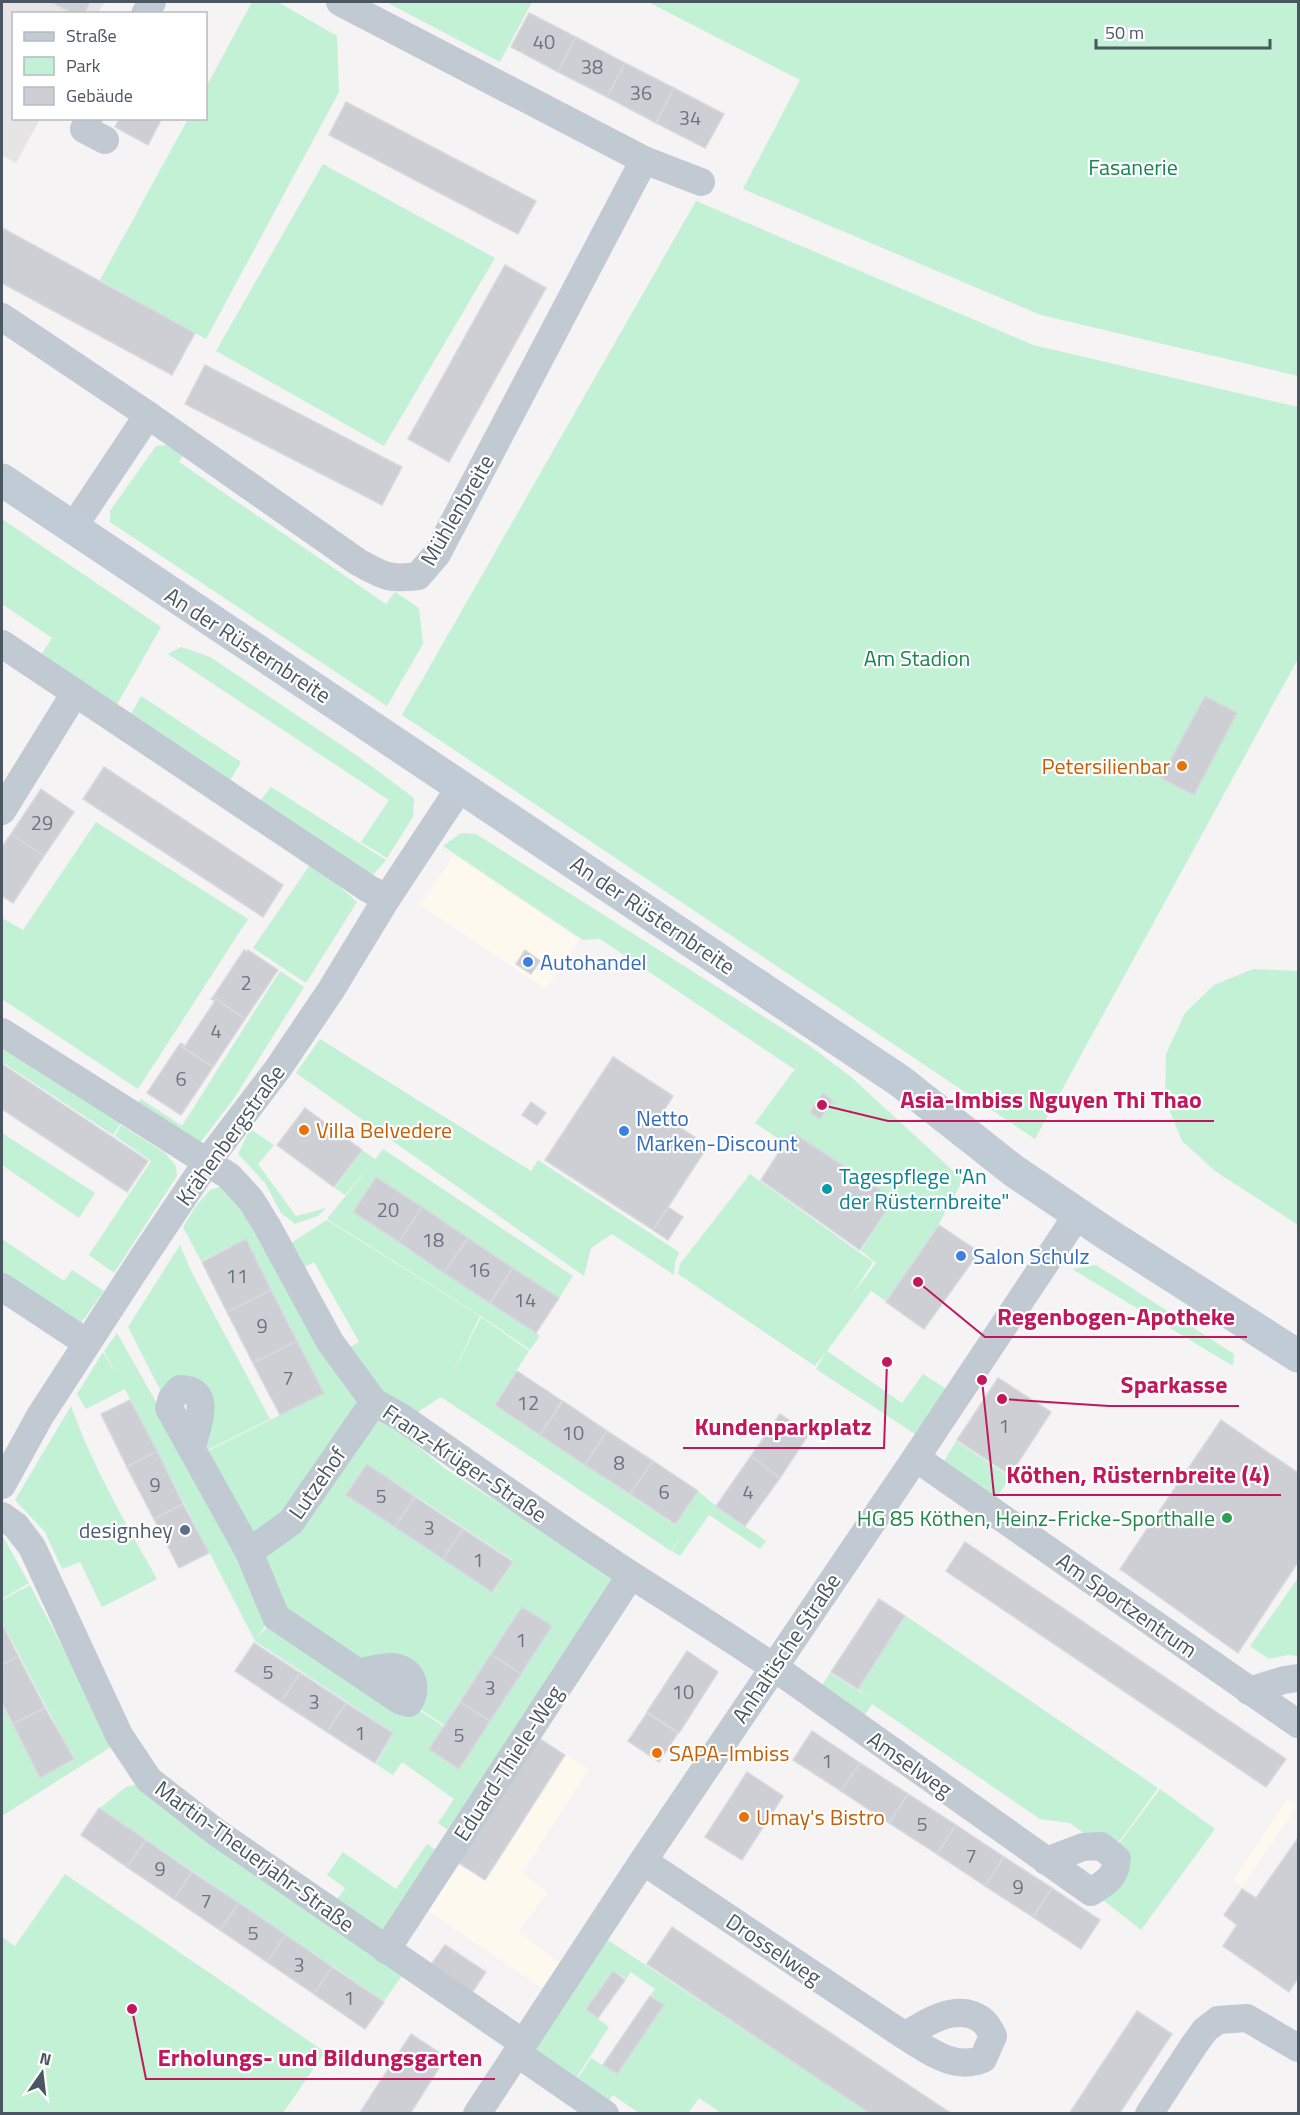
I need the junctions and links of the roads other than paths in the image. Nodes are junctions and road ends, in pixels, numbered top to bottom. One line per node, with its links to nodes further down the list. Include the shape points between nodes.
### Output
1 (340, 2): 2 (street)
2 (644, 160): 3 (street); 5 (street, Mühlenbreite, via 442,544 418,576 394,579 358,562)
3 (701, 182)
4 (2, 317): 5 (street, Mühlenbreite)
5 (148, 415): 7 (street)
6 (2, 480): 7 (main road, An der Rüsternbreite)
7 (72, 529): 10 (main road, An der Rüsternbreite)
8 (2, 644): 9 (street)
9 (75, 693): 11 (street); 12 (street)
10 (461, 786): 12 (street, Krähenbergstraße); 15 (main road, An der Rüsternbreite, via 900,1081 1014,1171)
11 (2, 811)
12 (387, 898): 14 (street, Krähenbergstraße, via 282,1064)
13 (2, 1032): 14 (street, Franz-Krüger-Straße)
14 (207, 1162): 17 (street, Krähenbergstraße); 19 (street, Franz-Krüger-Straße, via 229,1176 251,1200 330,1342)
15 (1078, 1214): 18 (main road, An der Rüsternbreite); 21 (street, Anhaltische Straße)
16 (2, 1287): 17 (street)
17 (87, 1343): 22 (street, Krähenbergstraße)
18 (1299, 1356)
19 (374, 1402): 24 (street, Lutzehof, via 291,1522); 25 (street, Franz-Krüger-Straße)
20 (192, 1446): 24 (street)
21 (916, 1458): 26 (street, Anhaltische Straße); 29 (street, Am Sportzentrum)
22 (2, 1485)
23 (2, 1516): 33 (street, Martin-Theuerjahr-Straße, via 16,1526 32,1547 119,1735 149,1780 194,1816)
24 (249, 1552): 27 (street, via 276,1617)
25 (631, 1575): 26 (street, Franz-Krüger-Straße); 33 (street, Eduard-Thiele-Weg)
26 (773, 1667): 31 (street, Anhaltische Straße); 32 (street, Amselweg)
27 (359, 1673)
28 (1299, 1678): 29 (street)
29 (1249, 1691): 30 (street, Am Sportzentrum)
30 (1299, 1724)
31 (643, 1861): 34 (street, Drosselweg); 35 (street, Anhaltische Straße)
32 (1046, 1861)
33 (386, 1950): 35 (street, Martin-Theuerjahr-Straße)
34 (905, 2036)
35 (520, 2048): 37 (street, Anhaltische Straße); 38 (street, Martin-Theuerjahr-Straße)
36 (1299, 2048): 39 (street, via 1246,2018 1218,2020 1205,2030)
37 (477, 2114)
38 (605, 2114)
39 (1149, 2114)

